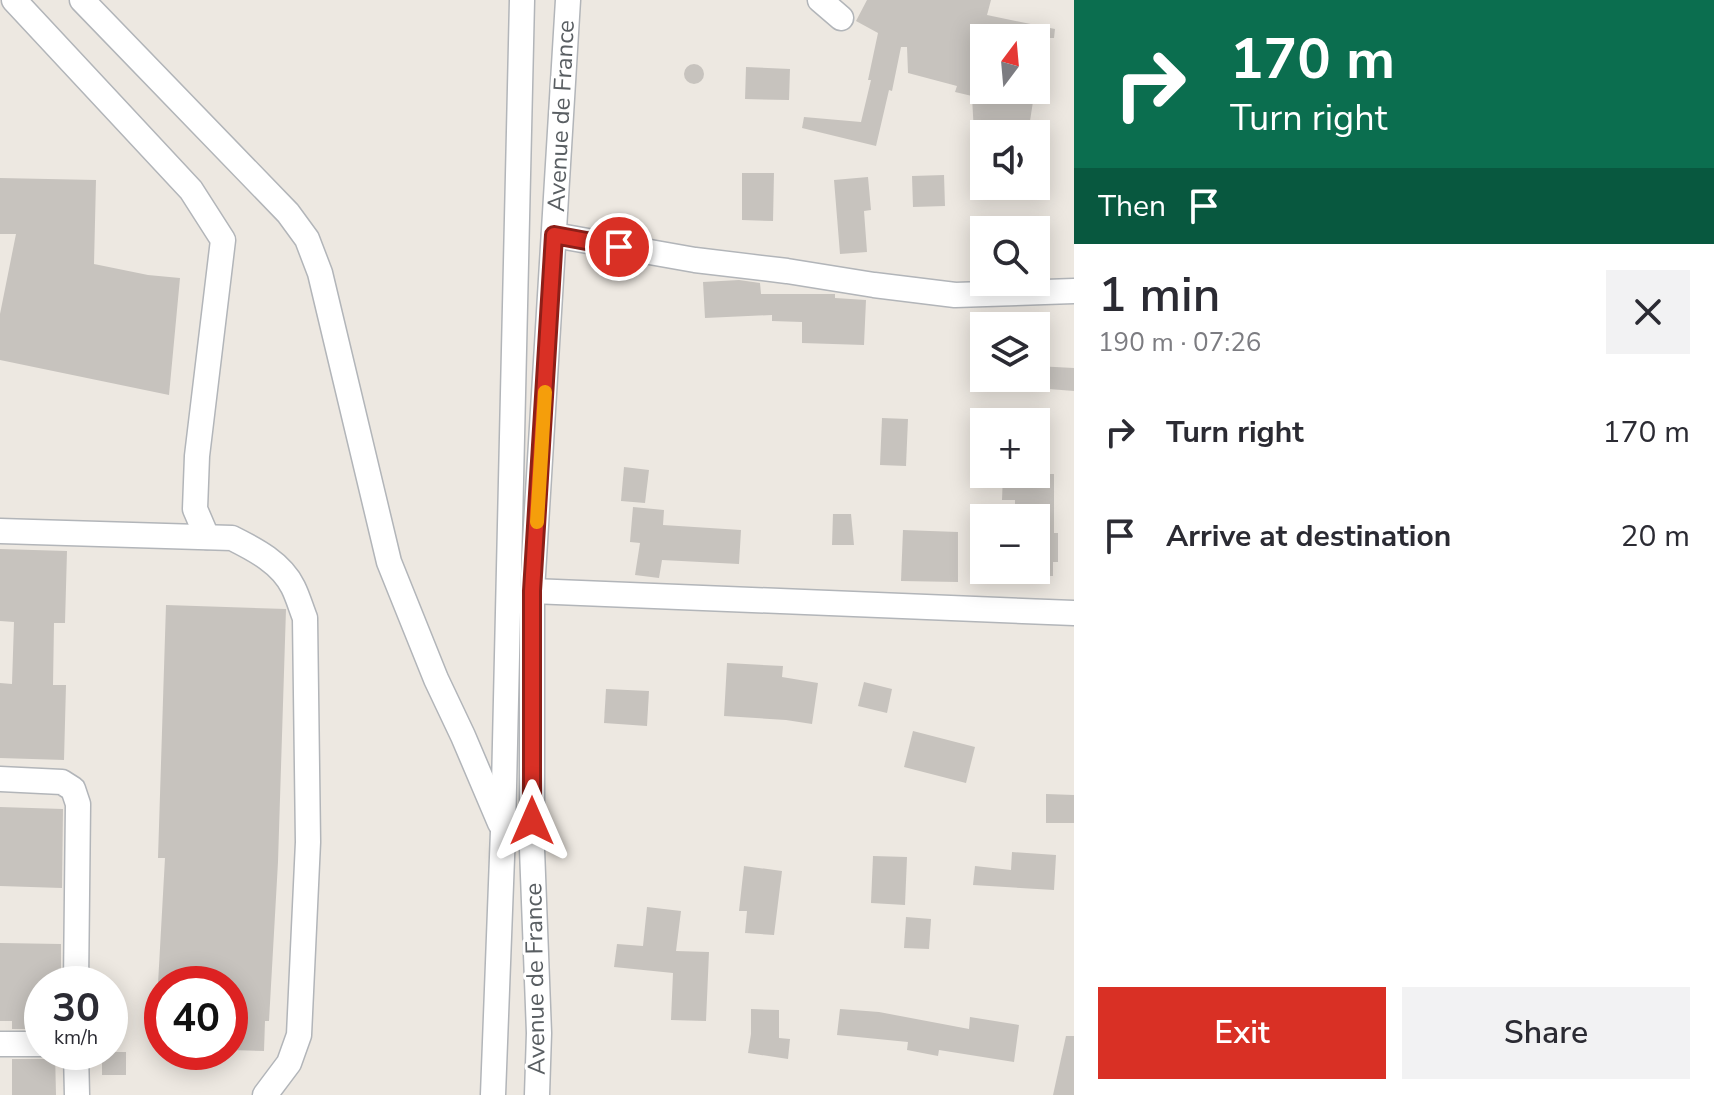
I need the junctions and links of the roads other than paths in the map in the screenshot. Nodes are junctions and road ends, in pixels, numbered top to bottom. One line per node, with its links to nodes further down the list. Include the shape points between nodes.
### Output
1 (14, 0): 10 (street, via 191,190 223,240 197,456 195,509)
2 (82, 0): 14 (street, via 307,239 320,273 389,562)
3 (522, 0): 14 (street)
4 (568, 0): 7 (street, Avenue de France)
5 (820, 0): 6 (street)
6 (841, 18)
7 (554, 235): 8 (street, via 955,295); 11 (street, Avenue de France)
8 (1074, 291)
9 (0, 531): 10 (street)
10 (207, 537): 21 (street, via 232,538 260,552 293,585 305,618 308,842 299,1035 289,1063)
11 (532, 591): 12 (street); 15 (street, Avenue de France)
12 (1074, 613)
13 (0, 779): 16 (street, via 62,782 73,789 78,804)
14 (503, 831): 15 (street); 22 (street)
15 (532, 849): 23 (street, Avenue de France)
16 (76, 966)
17 (0, 1044): 18 (street)
18 (24, 1044)
19 (76, 1070): 20 (street)
20 (77, 1095)
21 (265, 1095)
22 (493, 1095)
23 (537, 1095)

